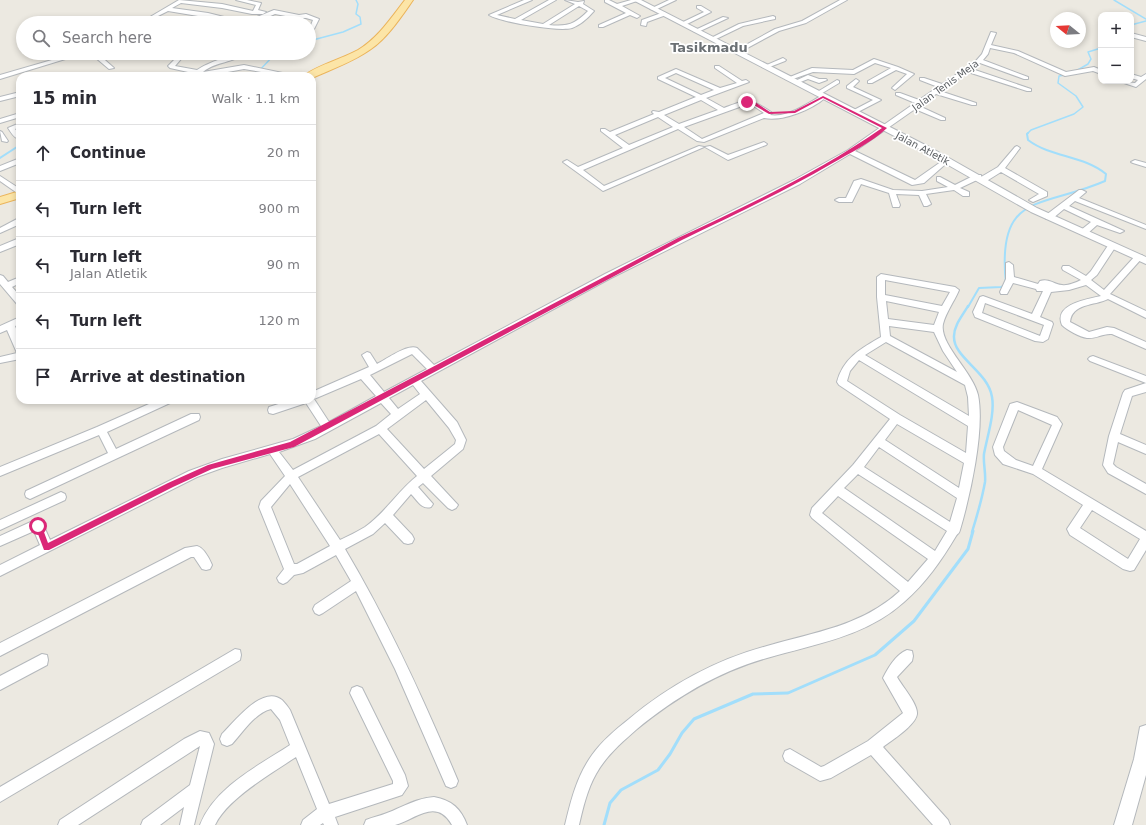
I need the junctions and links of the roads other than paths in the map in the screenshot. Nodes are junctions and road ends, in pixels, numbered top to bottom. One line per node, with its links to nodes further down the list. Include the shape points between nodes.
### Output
1 (226, 0): 17 (street)
2 (239, 0): 22 (street, via 259,4)
3 (409, 0): 66 (main road, via 368,47)
4 (529, 0): 35 (street, via 492,15)
5 (543, 0): 11 (street)
6 (586, 0): 15 (street)
7 (636, 0): 16 (street); 21 (street, Jalan Atletik)
8 (673, 0): 21 (street)
9 (844, 0): 46 (street, via 804,22 777,30)
10 (182, 1): 14 (street); 20 (street)
11 (551, 1): 35 (street)
12 (566, 1): 15 (street)
13 (607, 1): 16 (street)
14 (203, 2): 17 (street)
15 (579, 4): 37 (street); 37 (street, via 588,7 591,12 572,26)
16 (616, 5): 19 (street); 23 (street)
17 (222, 6): 22 (street); 24 (street)
18 (699, 7): 36 (street, via 708,12)
19 (605, 8)
20 (167, 9): 24 (street); 27 (street)
21 (653, 9): 26 (street, Jalan Atletik)
22 (253, 11): 25 (street); 29 (street)
23 (630, 13): 32 (street); 39 (street)
24 (208, 14): 28 (street)
25 (269, 14): 30 (street); 31 (street)
26 (664, 14): 36 (street, Jalan Atletik); 38 (street, via 643,21)
27 (155, 16)
28 (214, 16)
29 (243, 16)
30 (264, 16)
31 (294, 16)
32 (637, 16)
33 (725, 18): 40 (street)
34 (772, 18): 43 (street, via 741,25)
35 (516, 21): 37 (street)
36 (683, 24): 40 (street, Jalan Atletik)
37 (545, 25)
38 (644, 25)
39 (601, 26)
40 (696, 31): 43 (street, Jalan Atletik)
41 (993, 33): 45 (street, Jalan Tenis Meja)
42 (1134, 36): 44 (street)
43 (712, 39): 46 (street, Jalan Atletik)
44 (1146, 39)
45 (989, 46): 53 (street, Jalan Tenis Meja); 60 (street, via 1016,52 1063,73)
46 (736, 52): 55 (street, Jalan Atletik)
47 (61, 60): 61 (street)
48 (101, 60): 56 (street)
49 (177, 60): 62 (street, via 171,67)
50 (221, 60): 62 (street, via 213,62)
51 (242, 60): 54 (street)
52 (783, 60): 55 (street)
53 (978, 61): 59 (street, Jalan Tenis Meja); 70 (street)
54 (244, 67): 63 (street); 64 (street)
55 (765, 67): 73 (street, Jalan Atletik)
56 (111, 68)
57 (716, 68): 79 (street, via 743,82)
58 (896, 68): 73 (street, via 874,61 854,72 812,70); 76 (street); 86 (street, via 912,74 896,91)
59 (968, 70): 78 (street, Jalan Tenis Meja); 80 (street)
60 (1098, 71)
61 (22, 72)
62 (199, 72)
63 (218, 72)
64 (274, 72)
65 (16, 73): 68 (street)
66 (316, 73)
67 (1134, 76): 69 (street)
68 (0, 77)
69 (1144, 77): 77 (street, via 1136,86)
70 (1026, 78)
71 (922, 79): 78 (street)
72 (824, 80): 73 (street, via 807,77)
73 (791, 81): 83 (street, Jalan Atletik)
74 (856, 81): 91 (street, via 849,87 878,100)
75 (837, 82): 83 (street)
76 (870, 82)
77 (1130, 84)
78 (943, 87): 81 (street, Jalan Tenis Meja)
79 (716, 89): 84 (street); 84 (street, via 675,71 660,78)
80 (1029, 90)
81 (936, 92): 86 (street, Jalan Tenis Meja); 87 (street)
82 (16, 95): 85 (street)
83 (820, 95): 91 (street, Jalan Atletik); 93 (street, via 795,112)
84 (702, 98): 90 (street); 92 (street)
85 (0, 99)
86 (922, 103): 88 (street, Jalan Tenis Meja)
87 (974, 104)
88 (915, 107): 95 (street); 99 (street, Jalan Tenis Meja)
89 (653, 110): 92 (street)
90 (722, 110): 93 (street, via 749,102); 98 (street)
91 (854, 112): 99 (street, Jalan Atletik)
92 (659, 115): 98 (street); 103 (street)
93 (770, 115): 105 (street)
94 (16, 118): 96 (street)
95 (943, 119)
96 (0, 121)
97 (16, 126): 102 (street, via 11,128)
98 (678, 128): 105 (street); 107 (street)
99 (885, 128): 109 (street, Jalan Tenis Meja); 110 (street, Jalan Atletik)
100 (603, 130): 103 (street)
101 (0, 133): 104 (street)
102 (16, 134)
103 (609, 135): 107 (street)
104 (5, 141)
105 (703, 143): 106 (street, via 728,158); 117 (street, via 601,187)
106 (764, 144)
107 (628, 148): 117 (street)
108 (1017, 148): 116 (street)
109 (850, 152): 110 (street, via 915,183 922,181); 176 (street, Jalan Tenis Meja)
110 (947, 160): 121 (street, Jalan Atletik)
111 (16, 162): 115 (street)
112 (567, 162): 117 (street)
113 (1135, 162): 114 (street)
114 (1146, 165)
115 (0, 169)
116 (1001, 169): 121 (street); 131 (street, via 1044,194)
117 (577, 170)
118 (963, 174): 121 (street)
119 (0, 178): 123 (street)
120 (940, 179): 122 (street)
121 (978, 179): 122 (street); 136 (street, Jalan Atletik)
122 (951, 186): 126 (street, via 941,185 940,189); 127 (street)
123 (16, 190)
124 (892, 192): 126 (street); 130 (street, via 861,181 857,183 850,200); 134 (street)
125 (1082, 192): 129 (street)
126 (922, 193): 133 (street)
127 (966, 194)
128 (16, 195): 132 (main road)
129 (1074, 198): 135 (street); 139 (street)
130 (839, 200)
131 (1033, 200)
132 (0, 201)
133 (927, 204)
134 (896, 205)
135 (1064, 206): 136 (street); 137 (street)
136 (1050, 217): 141 (street, Jalan Atletik)
137 (1096, 222): 141 (street); 142 (street)
138 (16, 223): 140 (street)
139 (1145, 227)
140 (0, 230)
141 (1084, 232): 144 (street, Jalan Atletik)
142 (1120, 232)
143 (16, 243): 145 (street)
144 (1112, 246): 146 (street, Jalan Atletik); 151 (street, via 1098,268)
145 (0, 250)
146 (1142, 259): 156 (street)
147 (1010, 265): 150 (street)
148 (1066, 268): 151 (street)
149 (0, 278): 153 (street)
150 (1010, 278): 154 (street); 155 (street)
151 (1086, 280): 154 (street, via 1061,288 1046,282 1043,283); 156 (street)
152 (16, 282): 153 (street)
153 (5, 289): 158 (street)
154 (1044, 289): 161 (street)
155 (1004, 292)
156 (1104, 294): 160 (street); 169 (street, via 1102,299 1078,304 1068,312 1065,324 1089,335 1110,330)
157 (881, 297): 159 (street); 159 (street, via 881,277 954,289); 163 (street)
158 (16, 299)
159 (945, 310): 165 (street)
160 (1146, 315)
161 (1035, 318): 161 (street, via 983,299 977,313 979,316 1042,340 1050,324)
162 (16, 322): 164 (street)
163 (884, 322): 165 (street); 167 (street)
164 (10, 325): 166 (street); 168 (street)
165 (938, 329): 180 (street, via 943,344)
166 (0, 330)
167 (886, 338): 171 (street); 180 (street)
168 (16, 341)
169 (1146, 346)
170 (367, 355): 175 (street)
171 (858, 355): 191 (street, via 846,368 842,382); 192 (street)
172 (16, 357): 174 (street)
173 (1093, 359): 179 (street)
174 (0, 360)
175 (375, 369): 176 (street, via 412,350); 177 (street)
176 (433, 370): 178 (street, Jalan Tenis Meja)
177 (363, 374): 182 (street); 184 (street)
178 (414, 380): 183 (street); 184 (street, Jalan Tenis Meja)
179 (1146, 380)
180 (970, 383): 192 (street, via 973,391)
181 (1146, 387): 196 (street, via 1128,393)
182 (316, 394)
183 (427, 394): 189 (street); 206 (street, via 453,425 461,440 459,446)
184 (383, 397): 189 (street); 193 (street, Jalan Tenis Meja)
185 (158, 404): 195 (street)
186 (291, 404): 188 (street)
187 (312, 404): 193 (street)
188 (273, 410)
189 (397, 415): 194 (street)
190 (195, 417): 200 (street)
191 (896, 418): 197 (street); 201 (street)
192 (974, 424): 201 (street)
193 (327, 427): 199 (street, Jalan Tenis Meja, via 292,445)
194 (380, 429): 205 (street); 206 (street, via 408,457)
195 (101, 430): 200 (street); 204 (street)
196 (1114, 436): 198 (street); 208 (street, via 1109,467)
197 (878, 441): 202 (street); 211 (street)
198 (1146, 450)
199 (273, 451): 205 (street); 222 (street, Jalan Tenis Meja, via 215,465)
200 (114, 455): 210 (street)
201 (970, 461): 211 (street)
202 (857, 468): 209 (street); 218 (street)
203 (1036, 470): 203 (street, via 1056,422 1020,407 1014,407 998,452 1009,462); 213 (street); 219 (street)
204 (0, 472)
205 (291, 476): 223 (street); 223 (street, via 267,500 265,507 288,566 287,574)
206 (422, 476): 207 (street); 215 (street)
207 (411, 487): 214 (street); 216 (street)
208 (1146, 489)
209 (838, 490): 224 (street); 228 (street, via 816,511 817,516)
210 (30, 494)
211 (962, 496): 218 (street)
212 (61, 497): 217 (street)
213 (1090, 503): 219 (street); 219 (street, via 1074,530 1128,565 1130,566)
214 (427, 504)
215 (452, 505)
216 (385, 515): 220 (street); 223 (street, via 368,530)
217 (0, 525)
218 (954, 530): 224 (street)
219 (1146, 537)
220 (408, 539)
221 (0, 541): 222 (street, via 35,525 38,526)
222 (46, 547): 226 (street, Jalan Tenis Meja)
223 (337, 548): 227 (street)
224 (936, 558): 228 (street)
225 (206, 565): 230 (street, via 197,551 189,552)
226 (0, 571)
227 (358, 583): 229 (street); 242 (street, via 392,648)
228 (908, 590): 253 (street, via 885,610 841,632 751,656 716,669 652,707 608,745 594,764 584,784)
229 (319, 609)
230 (0, 650)
231 (234, 655): 244 (street)
232 (907, 656): 238 (street, via 890,678 909,708 910,714)
233 (42, 660): 234 (street)
234 (0, 683)
235 (357, 693): 245 (street, via 401,786)
236 (1146, 733): 241 (street)
237 (227, 739): 239 (street, via 264,703 271,702 277,704 285,714)
238 (872, 746): 240 (street, via 820,774); 254 (street)
239 (299, 747): 245 (street); 250 (street, via 230,796 215,809)
240 (790, 756)
241 (1144, 761): 255 (street)
242 (448, 774)
243 (195, 790): 247 (street, via 207,744 204,738 189,744); 248 (street); 249 (street)
244 (0, 795)
245 (328, 819): 251 (street)
246 (381, 824): 252 (street, via 418,806 436,804 451,810)
247 (65, 825)
248 (148, 825)
249 (187, 825)
250 (207, 825)
251 (308, 825)
252 (460, 825)
253 (572, 825)
254 (943, 825)
255 (1123, 825)

